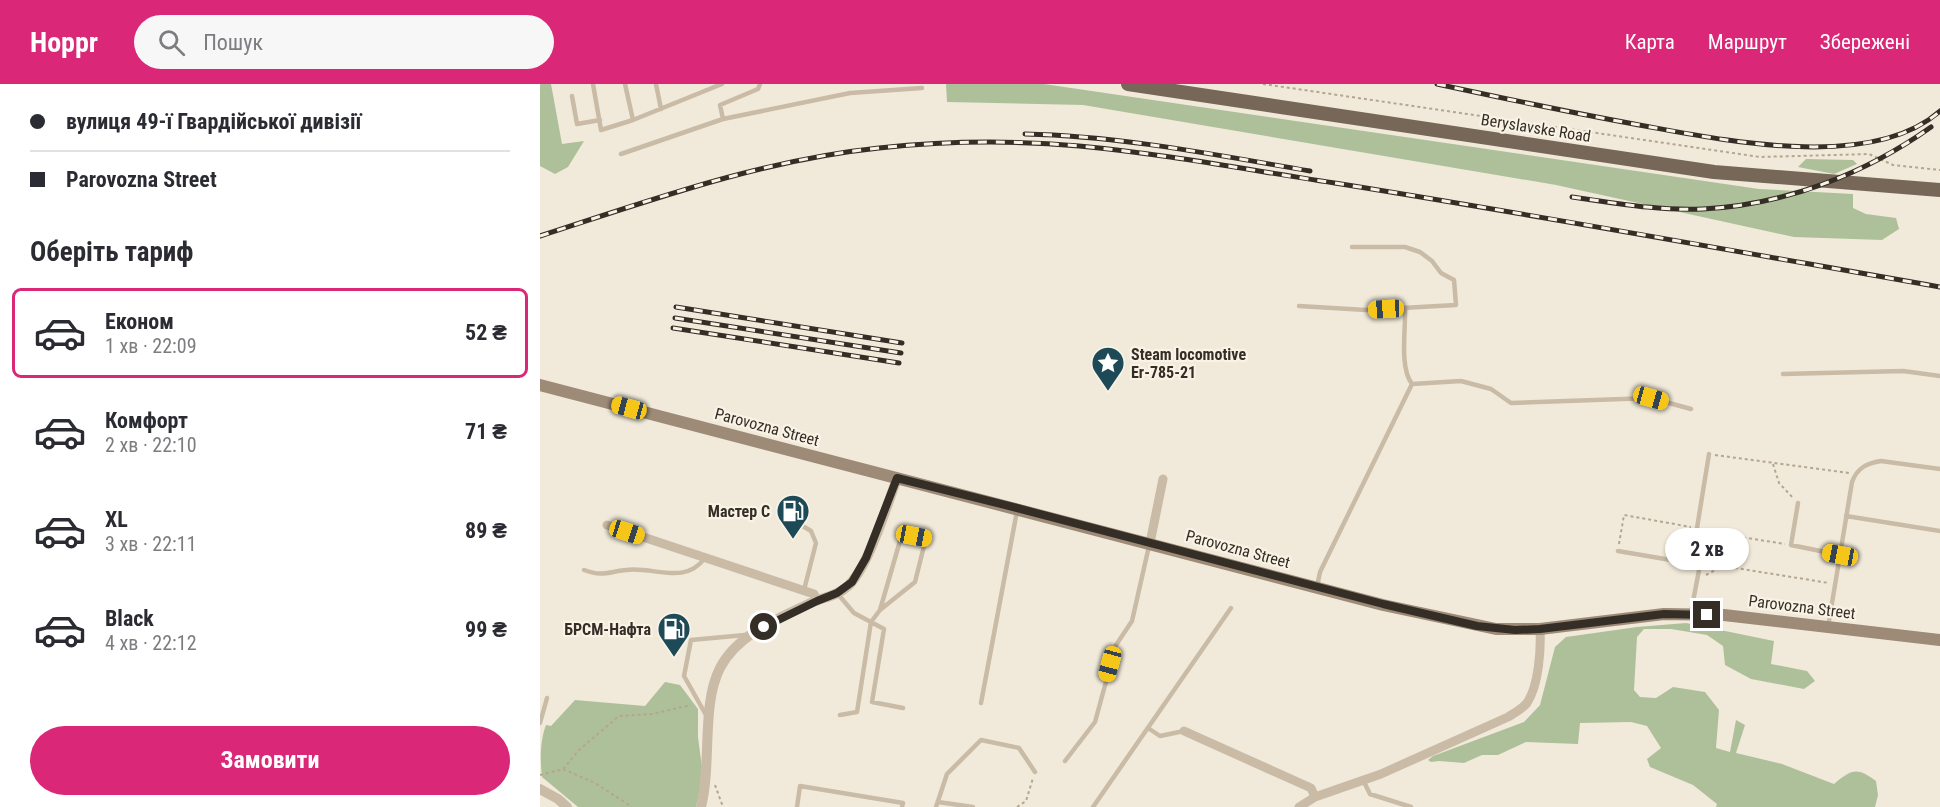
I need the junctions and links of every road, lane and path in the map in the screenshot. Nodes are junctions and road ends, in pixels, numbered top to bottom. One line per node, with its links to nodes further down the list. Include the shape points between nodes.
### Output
1 (593, 84): 13 (lane)
2 (625, 84): 14 (lane)
3 (656, 84): 11 (lane)
4 (722, 84): 11 (lane)
5 (760, 84): 12 (lane, via 720,105)
6 (1128, 84): 8 (main road, Beryslavske Road)
7 (1263, 84): 16 (path, via 1760,157 1869,154 1893,165)
8 (1160, 86): 17 (main road, Beryslavske Road, via 1713,172)
9 (922, 88): 12 (lane, via 850,93)
10 (572, 96): 13 (lane, via 577,124)
11 (661, 109): 14 (lane)
12 (723, 118): 15 (lane)
13 (600, 120): 14 (lane, via 601,130)
14 (633, 120)
15 (621, 154)
16 (1940, 170)
17 (1940, 190)
18 (1352, 247): 20 (lane, via 1405,247 1420,252 1454,280 1456,305)
19 (1299, 306): 20 (lane)
20 (1405, 308): 23 (lane, via 1405,355)
21 (1783, 374): 22 (lane, via 1903,371)
22 (1940, 376)
23 (1412, 384): 25 (lane, via 1461,381 1491,389 1511,403 1651,398); 49 (lane, via 1320,572)
24 (540, 385): 30 (main road, Parovozna Street)
25 (1690, 409)
26 (1709, 454): 27 (path); 37 (lane)
27 (1773, 463): 29 (path); 32 (path, via 1779,483)
28 (1940, 469): 29 (lane, via 1881,461)
29 (1855, 474): 35 (lane)
30 (897, 478): 33 (main road, Parovozna Street); 51 (street, via 866,558 852,582)
31 (1163, 479): 39 (street)
32 (1798, 503): 40 (lane)
33 (1017, 508): 39 (main road, Parovozna Street); 63 (lane)
34 (786, 516): 50 (lane, via 810,531 816,543)
35 (1846, 516): 38 (lane); 42 (lane)
36 (607, 525): 43 (street)
37 (1696, 528): 41 (path, via 1624,515); 44 (lane, via 1704,543)
38 (1940, 531)
39 (1150, 543): 49 (main road, Parovozna Street); 70 (lane, via 1132,621 1116,645 1095,722)
40 (1791, 545): 42 (lane); 45 (path, via 1728,535)
41 (1618, 551): 44 (lane)
42 (1840, 555): 48 (lane)
43 (705, 558): 46 (lane, via 699,567 674,574 627,569 599,575); 50 (street)
44 (1700, 565): 47 (lane)
45 (1723, 566): 47 (path, via 1707,575); 48 (path)
46 (584, 570)
47 (1698, 575): 55 (lane)
48 (1835, 584): 57 (lane)
49 (1317, 587): 58 (main road, Parovozna Street, via 1477,626)
50 (804, 590): 52 (street, via 814,594)
51 (837, 593): 52 (street); 56 (lane, via 854,613)
52 (817, 601): 59 (street)
53 (1231, 608): 68 (lane)
54 (880, 610): 54 (lane, via 915,582 926,538 902,534); 56 (lane)
55 (1690, 615): 57 (main road, Parovozna Street); 58 (main road, Parovozna Street, via 1621,618)
56 (871, 622): 64 (lane, via 884,629 872,702); 65 (lane, via 857,712)
57 (1828, 627): 60 (main road, Parovozna Street)
58 (1540, 629): 74 (street, via 1533,690 1518,711)
59 (751, 634): 62 (lane, via 691,640 684,676); 66 (street, via 735,646 721,666)
60 (1940, 640)
61 (547, 698): 67 (lane)
62 (700, 703): 66 (lane); 71 (path, via 652,714 619,716)
63 (981, 703)
64 (903, 708)
65 (840, 715)
66 (709, 720): 75 (street)
67 (540, 723)
68 (1148, 729): 69 (lane, via 1160,736); 87 (lane)
69 (1184, 731): 77 (street, via 1311,788)
70 (1065, 760)
71 (563, 769): 73 (path); 80 (path, via 595,783)
72 (1035, 772): 78 (lane, via 1019,748 981,740 947,774); 86 (path, via 1026,801)
73 (540, 775)
74 (1363, 780): 77 (street); 89 (lane, via 1370,794)
75 (707, 781): 81 (street); 82 (path, via 716,785)
76 (540, 789): 79 (street)
77 (1315, 797): 88 (street)
78 (937, 805): 85 (lane)
79 (567, 807)
80 (632, 807)
81 (701, 807)
82 (723, 807)
83 (796, 807): 84 (lane, via 800,786 903,803)
84 (902, 807)
85 (973, 807)
86 (1017, 807)
87 (1093, 807)
88 (1299, 807)
89 (1411, 807)

